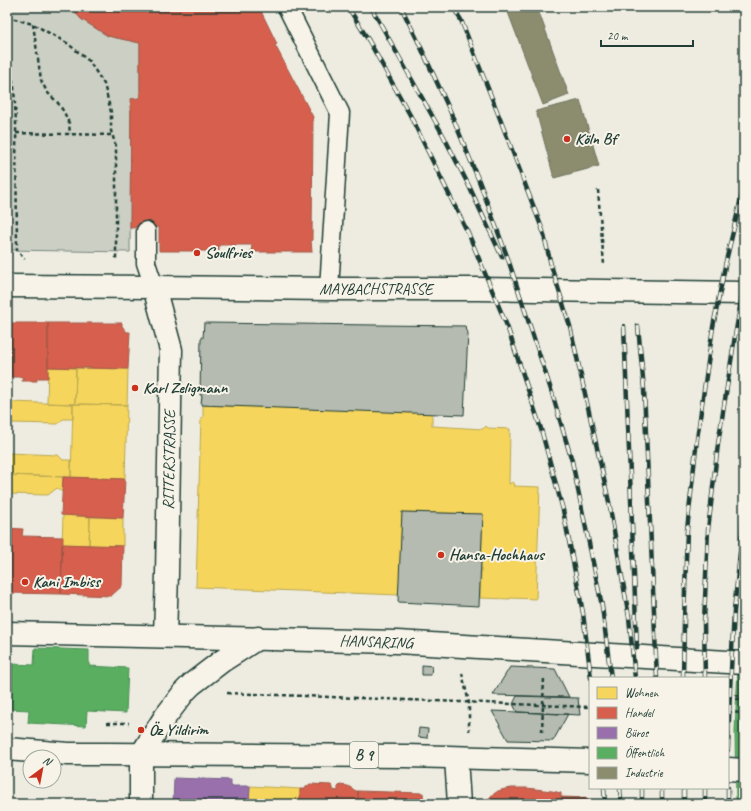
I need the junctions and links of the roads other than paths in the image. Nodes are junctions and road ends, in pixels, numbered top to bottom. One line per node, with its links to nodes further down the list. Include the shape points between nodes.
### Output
1 (287, 7): 5 (lane, via 340,113)
2 (146, 231): 4 (lane, via 146,263)
3 (7, 286): 4 (street, MAYBACHSTRASSE)
4 (154, 287): 5 (street, MAYBACHSTRASSE); 8 (street, RITTERSTRASSE, via 171,350)
5 (329, 289): 6 (street, MAYBACHSTRASSE)
6 (744, 293)
7 (7, 632): 8 (street, HANSARING)
8 (164, 636): 9 (street, HANSARING)
9 (258, 638): 10 (street, HANSARING, via 397,642); 12 (street, via 192,684 165,717)
10 (744, 662)
11 (7, 749): 12 (street, B 9, via 68,754)
12 (141, 755): 13 (street, B 9); 17 (street)
13 (456, 758): 14 (street, B 9); 18 (street)
14 (589, 761)
15 (729, 769): 16 (street)
16 (744, 770)
17 (141, 804)
18 (459, 804)

